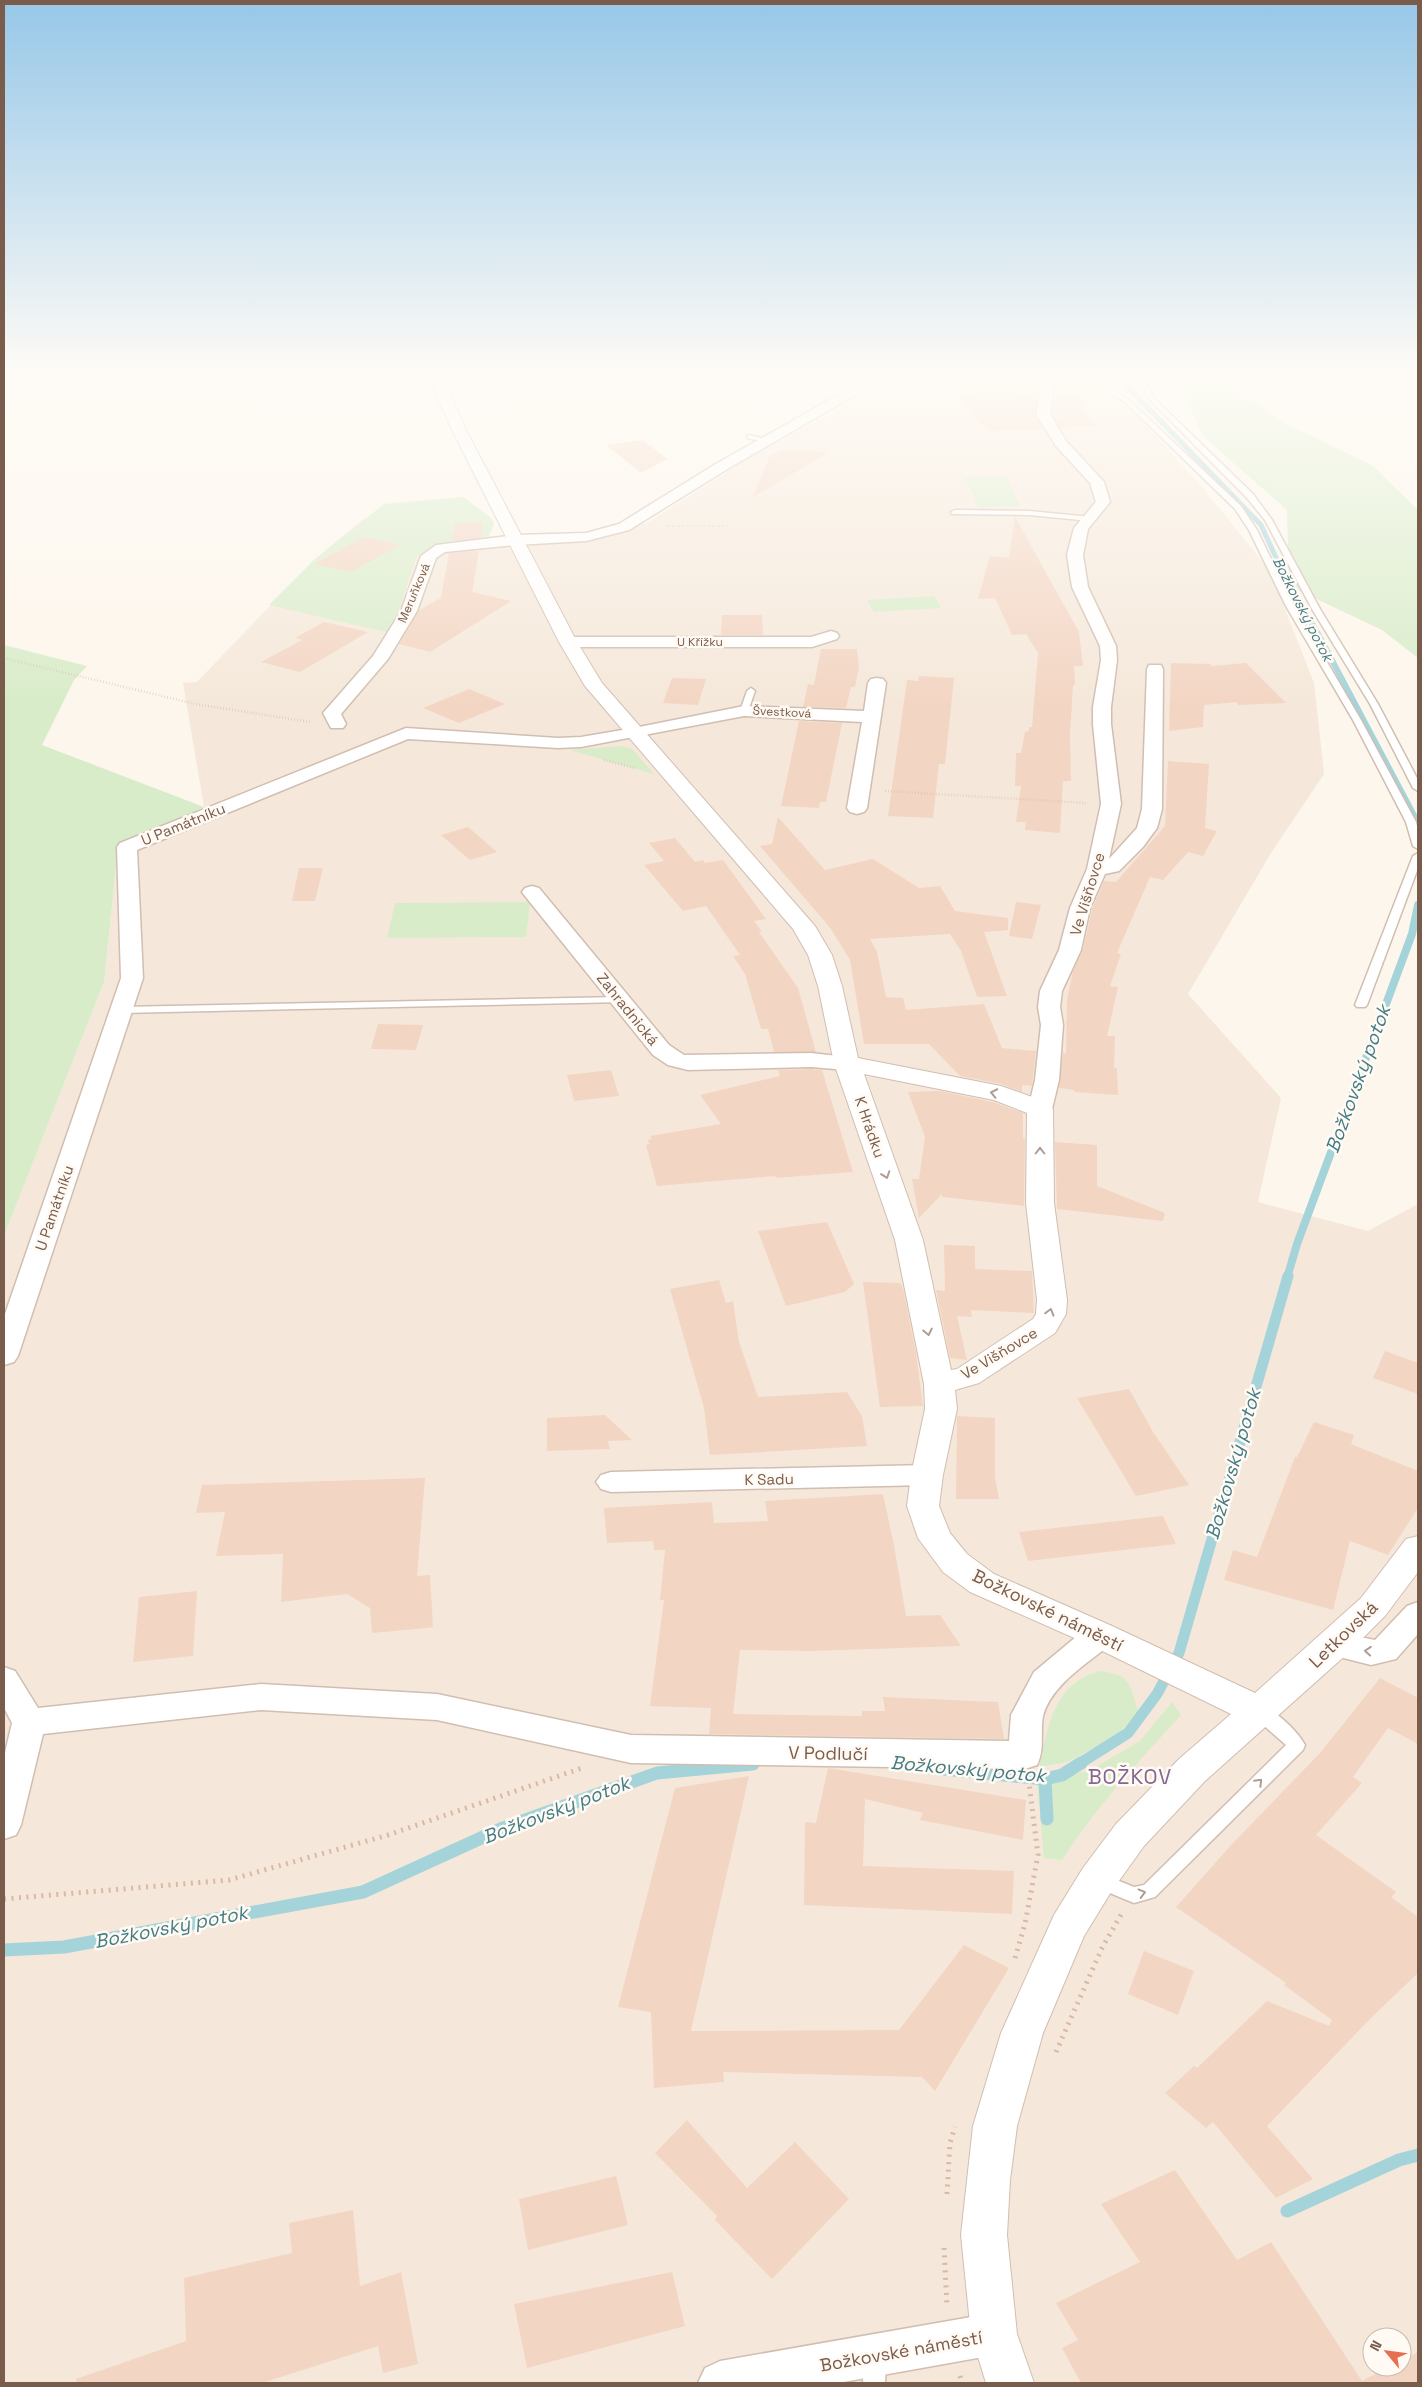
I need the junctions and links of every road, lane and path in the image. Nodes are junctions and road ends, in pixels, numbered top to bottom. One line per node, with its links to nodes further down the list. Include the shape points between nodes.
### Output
1 (487, 483): 10 (street, K Hrádku)
2 (697, 483): 9 (street)
3 (1097, 483): 7 (street, Ve Višňovce, via 1103,502)
4 (1213, 483): 27 (lane, via 1238,508 1253,530 1290,606 1357,720 1411,822)
5 (1237, 483): 23 (lane, via 1268,520 1316,609 1374,704)
6 (955, 512): 7 (lane, via 1028,512)
7 (1091, 519): 25 (street, Ve Višňovce, via 1081,528 1075,555 1080,587 1108,646 1102,724)
8 (729, 526): 9 (path)
9 (624, 527): 10 (street, via 586,537)
10 (516, 540): 12 (street, K Hrádku); 19 (street, Meruňková, via 441,548 429,556 409,611 380,660 332,712)
11 (831, 636): 12 (street, U Křížku, via 812,642)
12 (568, 642): 20 (street, K Hrádku, via 594,686)
13 (4, 658): 19 (path, via 166,698 282,719)
14 (1155, 669): 29 (street, via 1152,809 1147,828 1112,867)
15 (877, 683): 18 (street)
16 (751, 691): 17 (lane)
17 (744, 710): 18 (street, Švestková); 20 (street, Švestková)
18 (872, 717): 24 (street)
19 (337, 724)
20 (634, 733): 33 (street, U Památníku, via 558,743 406,733 127,847 132,978); 34 (street, K Hrádku, via 804,926 820,955 830,986)
21 (598, 758): 22 (path)
22 (635, 769)
23 (1418, 788)
24 (860, 790): 25 (path); 26 (street)
25 (1111, 804): 29 (street, Ve Višňovce)
26 (857, 808)
27 (1418, 846)
28 (1418, 856): 32 (lane)
29 (1096, 869): 35 (street, Ve Višňovce, via 1080,908 1070,950 1051,991 1048,1071)
30 (532, 892): 31 (street, Zahradnická)
31 (621, 1000): 33 (lane); 34 (street, Zahradnická, via 661,1050 676,1060 688,1063 811,1060)
32 (1361, 1005)
33 (121, 1010): 36 (street, U Památníku)
34 (847, 1063): 35 (street, one-way to 34, via 1001,1094); 37 (street, K Hrádku, one-way to 37, via 909,1240)
35 (1040, 1109): 37 (street, Ve Višňovce, one-way to 35, via 968,1376 1044,1326 1051,1314 1040,1202)
36 (4, 1356)
37 (939, 1384): 38 (street, Božkovské náměstí, via 941,1409)
38 (927, 1475): 39 (street, K Sadu); 42 (street, Božkovské náměstí, via 923,1506 935,1538 955,1563 982,1583)
39 (611, 1482)
40 (1418, 1548): 43 (street, Letkovská, via 1373,1607)
41 (1418, 1614): 43 (street, one-way to 43, via 1385,1650 1371,1653)
42 (1100, 1635): 45 (street, Božkovské náměstí); 47 (street, V Podlučí, via 1045,1681 1027,1715 1025,1755)
43 (1335, 1644): 45 (street, Letkovská)
44 (4, 1680): 46 (street)
45 (1259, 1711): 49 (street, Letkovská, via 1192,1770 1130,1835); 49 (lane, one-way to 45, via 1149,1892 1297,1744)
46 (30, 1722): 47 (street, V Podlučí, via 261,1697 436,1707); 48 (street)
47 (631, 1750): 50 (path, via 397,1832 229,1880)
48 (4, 1825)
49 (1115, 1888): 51 (path, via 1102,1948); 52 (street, Letkovská, via 1068,1927 1022,2033 995,2126 984,2236)
50 (4, 1899)
51 (1053, 2060)
52 (994, 2334): 53 (street, Božkovské náměstí); 55 (street, Letkovská)
53 (875, 2369): 54 (street, Božkovské náměstí)
54 (720, 2383)
55 (1010, 2383)

